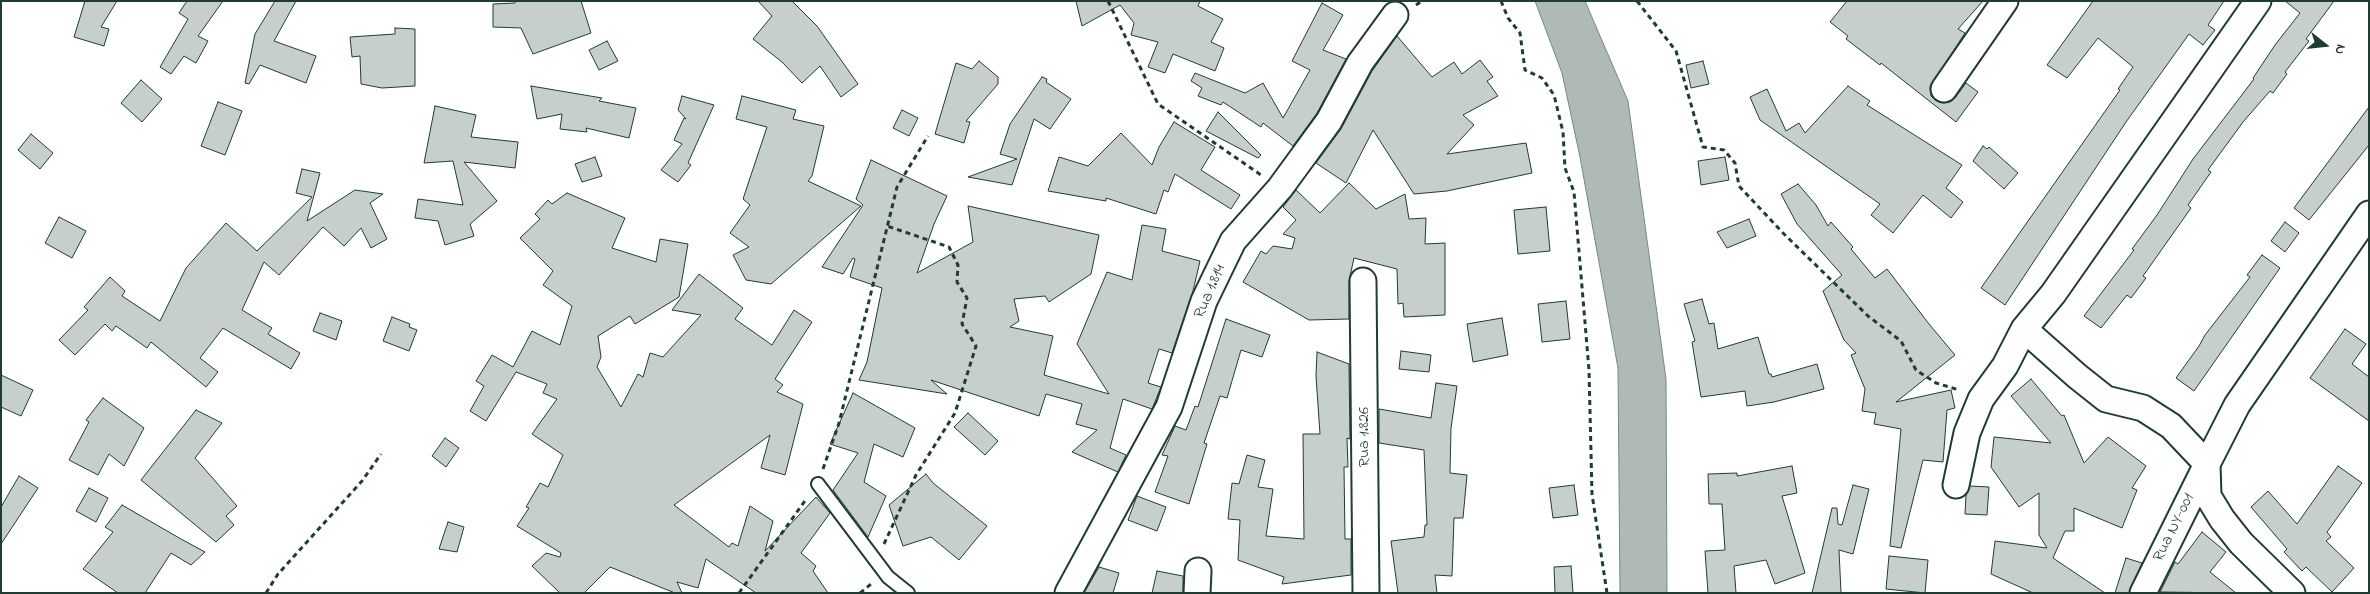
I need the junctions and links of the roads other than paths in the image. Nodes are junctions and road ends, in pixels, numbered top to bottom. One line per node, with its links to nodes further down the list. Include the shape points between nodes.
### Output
1 (2006, 1): 4 (street)
2 (2258, 1): 7 (street, via 2053,294)
3 (1396, 15): 12 (street, Rua 1.814, via 1360,63 1329,121 1280,188 1233,241 1204,301 1169,408)
4 (1944, 89)
5 (2369, 214): 8 (street, Rua NY-001, via 2237,405)
6 (1363, 281): 13 (street, Rua 1.826)
7 (2024, 329): 8 (street, via 2106,399 2143,408 2171,426); 10 (street, via 2005,366 1980,403 1967,433)
8 (2207, 464): 14 (street, Rua NY-001); 15 (street, via 2208,496 2222,519 2241,543)
9 (818, 484): 11 (lane, via 885,572)
10 (1956, 485)
11 (908, 593)
12 (1068, 593)
13 (1366, 593)
14 (2144, 593)
15 (2292, 593)

